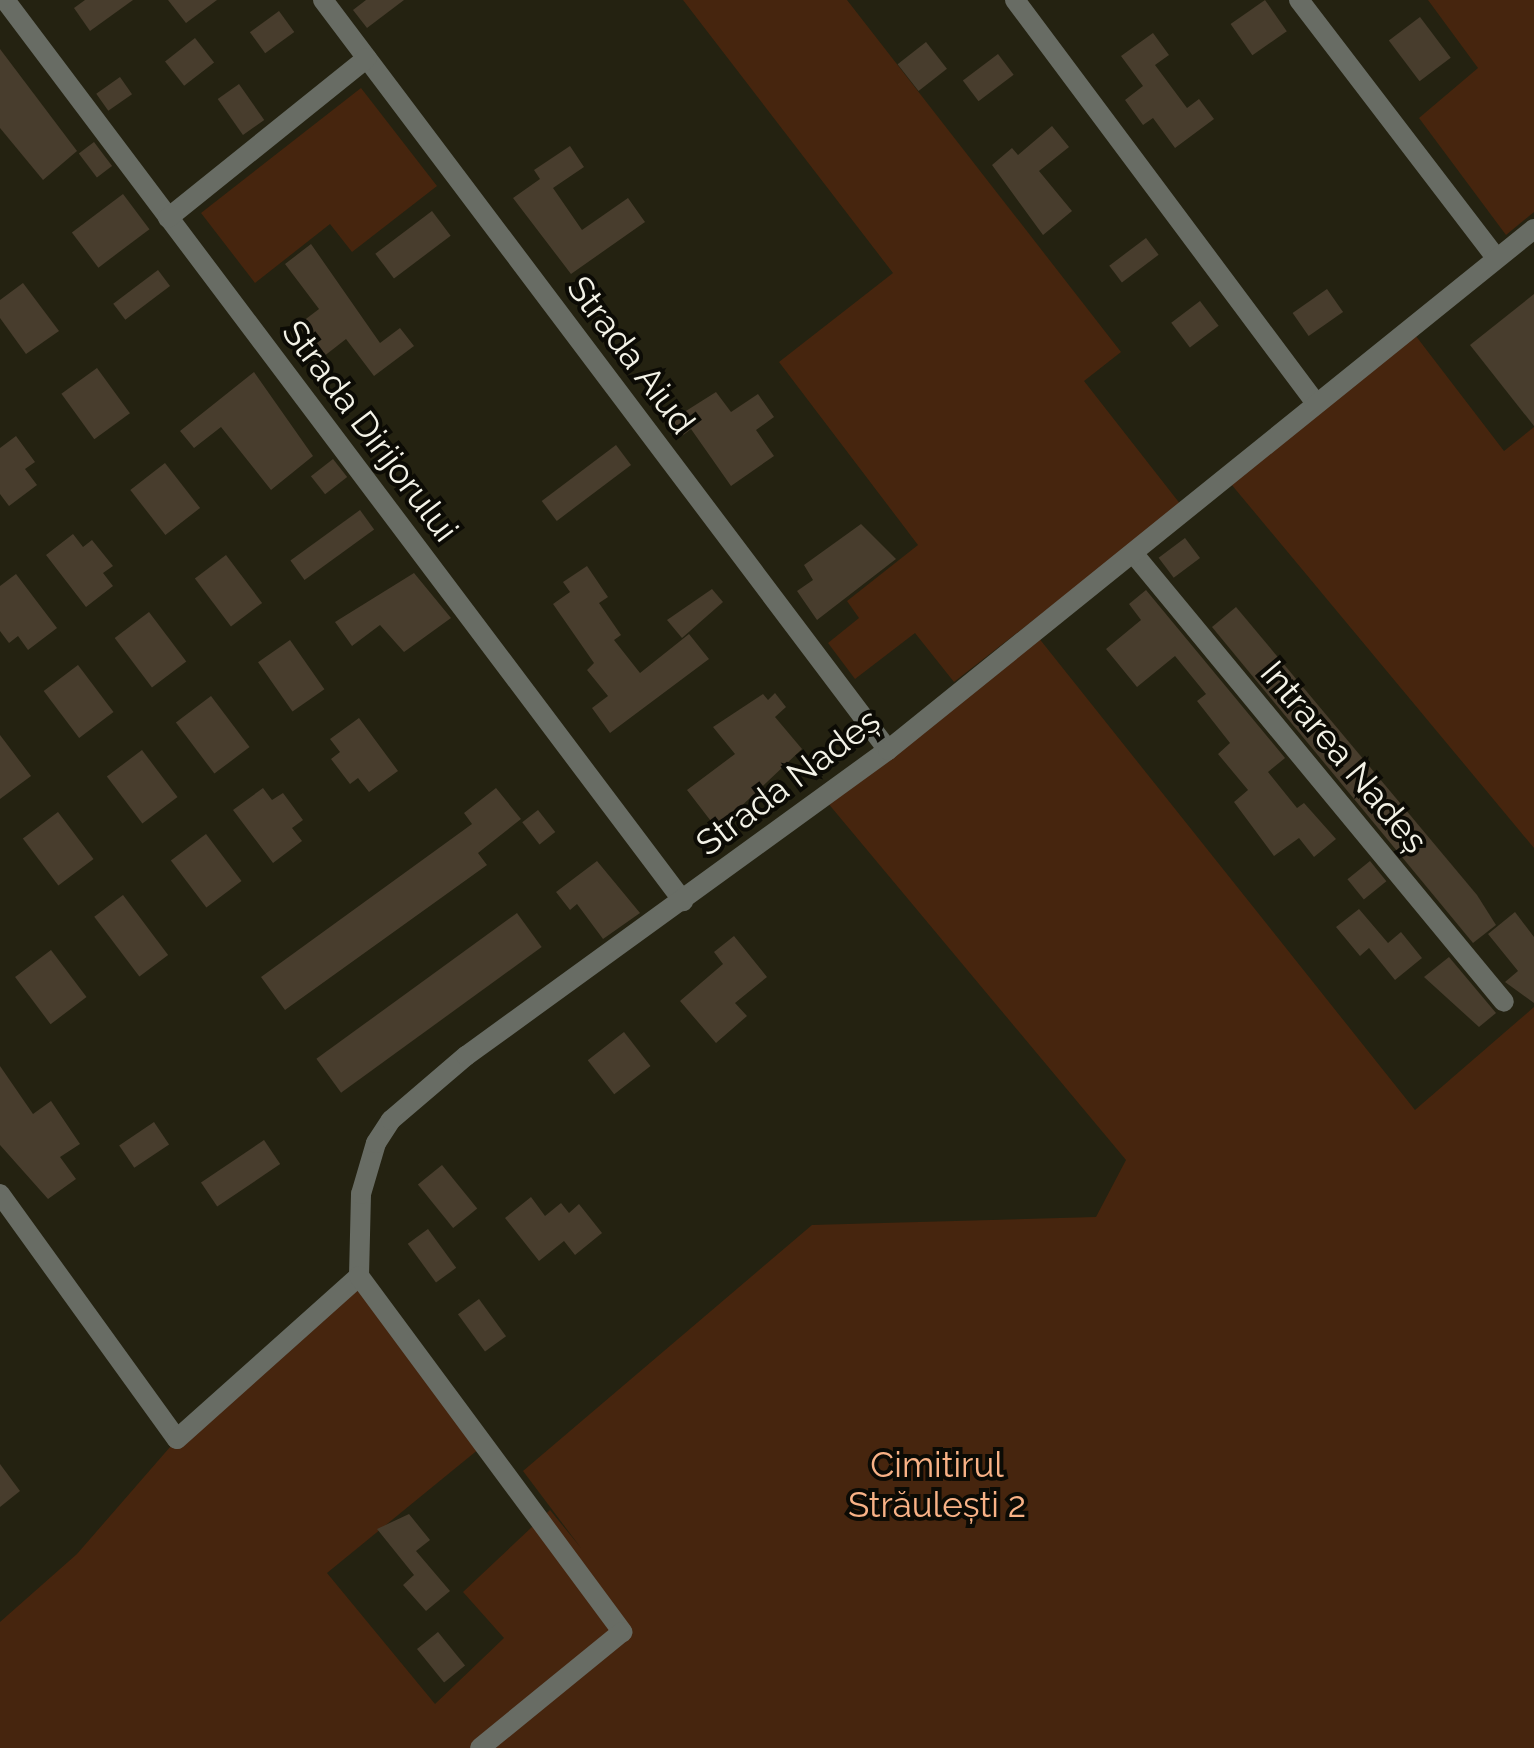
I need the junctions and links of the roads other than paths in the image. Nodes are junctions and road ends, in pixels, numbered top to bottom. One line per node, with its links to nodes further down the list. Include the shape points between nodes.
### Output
1 (5, 0): 6 (street, Strada Dirijorului)
2 (322, 0): 5 (street, Strada Aiud)
3 (1014, 0): 9 (street)
4 (1299, 0): 8 (street)
5 (367, 58): 6 (street); 11 (street, Strada Aiud)
6 (168, 218): 12 (street, Strada Dirijorului)
7 (1534, 229): 8 (street, Strada Nadeș)
8 (1496, 258): 9 (street, Strada Nadeș)
9 (1315, 402): 10 (street, Strada Nadeș)
10 (1134, 553): 11 (street, Strada Nadeș); 13 (street, Intrarea Nadeș)
11 (888, 750): 12 (street, Strada Nadeș)
12 (683, 901): 15 (street, Strada Nadeș, via 466,1056 391,1120 376,1142 360,1194)
13 (1504, 1002)
14 (0, 1194): 15 (street, via 176,1438)
15 (360, 1276): 16 (street, via 622,1632)
16 (480, 1748)

